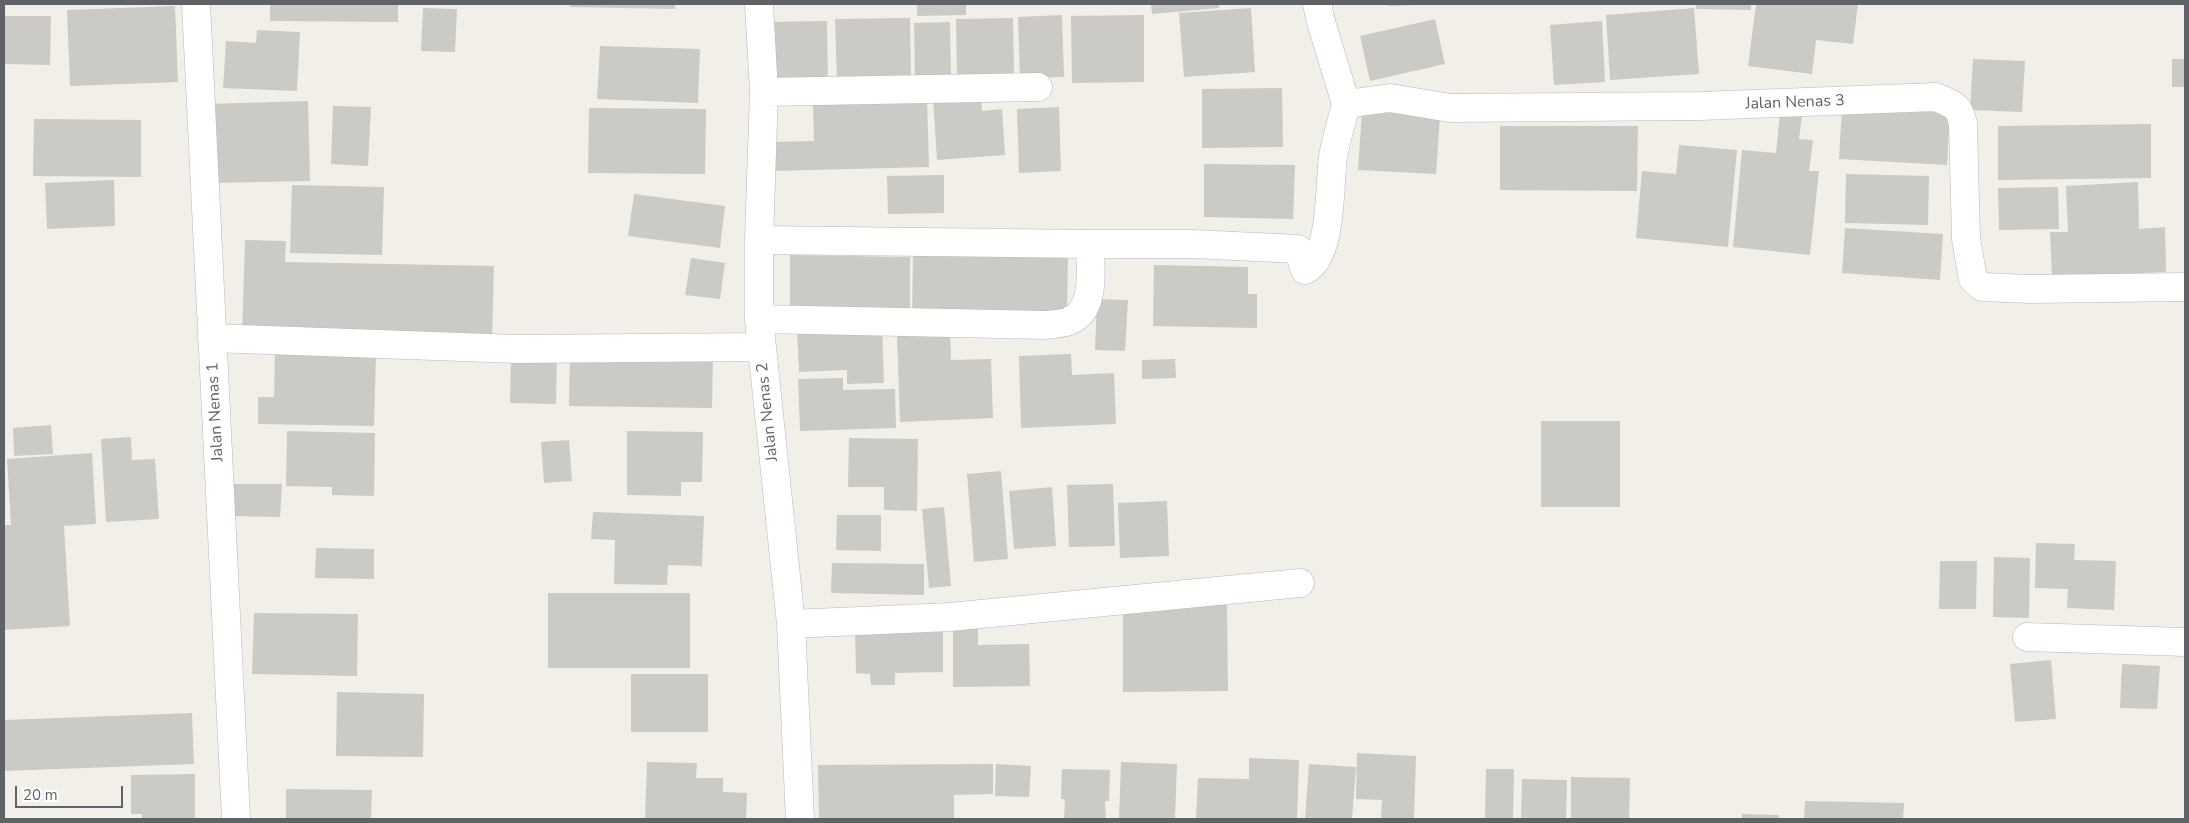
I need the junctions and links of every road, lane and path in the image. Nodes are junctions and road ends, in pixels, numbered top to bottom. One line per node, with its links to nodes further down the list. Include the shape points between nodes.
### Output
1 (196, 4): 11 (street, Jalan Nenas 1)
2 (760, 4): 5 (street, Jalan Nenas 2)
3 (1317, 4): 6 (street)
4 (1038, 87): 5 (street)
5 (764, 92): 7 (street, Jalan Nenas 2)
6 (1346, 104): 8 (street, via 1333,156 1322,244 1316,262 1309,268 1304,270 1298,249); 9 (street, Jalan Nenas 3, via 1390,98 1450,108 1690,106 1936,97 1960,110 1966,239 1973,279 1982,287)
7 (759, 240): 8 (street); 10 (street, Jalan Nenas 2)
8 (1090, 244): 10 (street, via 1090,292 1081,314 1068,322 1046,325)
9 (2185, 286)
10 (759, 319): 12 (street, Jalan Nenas 2)
11 (212, 338): 12 (street, via 517,349); 17 (street, Jalan Nenas 1)
12 (761, 347): 14 (street, Jalan Nenas 2)
13 (1300, 583): 14 (street, via 950,617)
14 (791, 624): 18 (street, Jalan Nenas 2)
15 (2027, 637): 16 (street)
16 (2185, 642)
17 (236, 819)
18 (800, 819)

